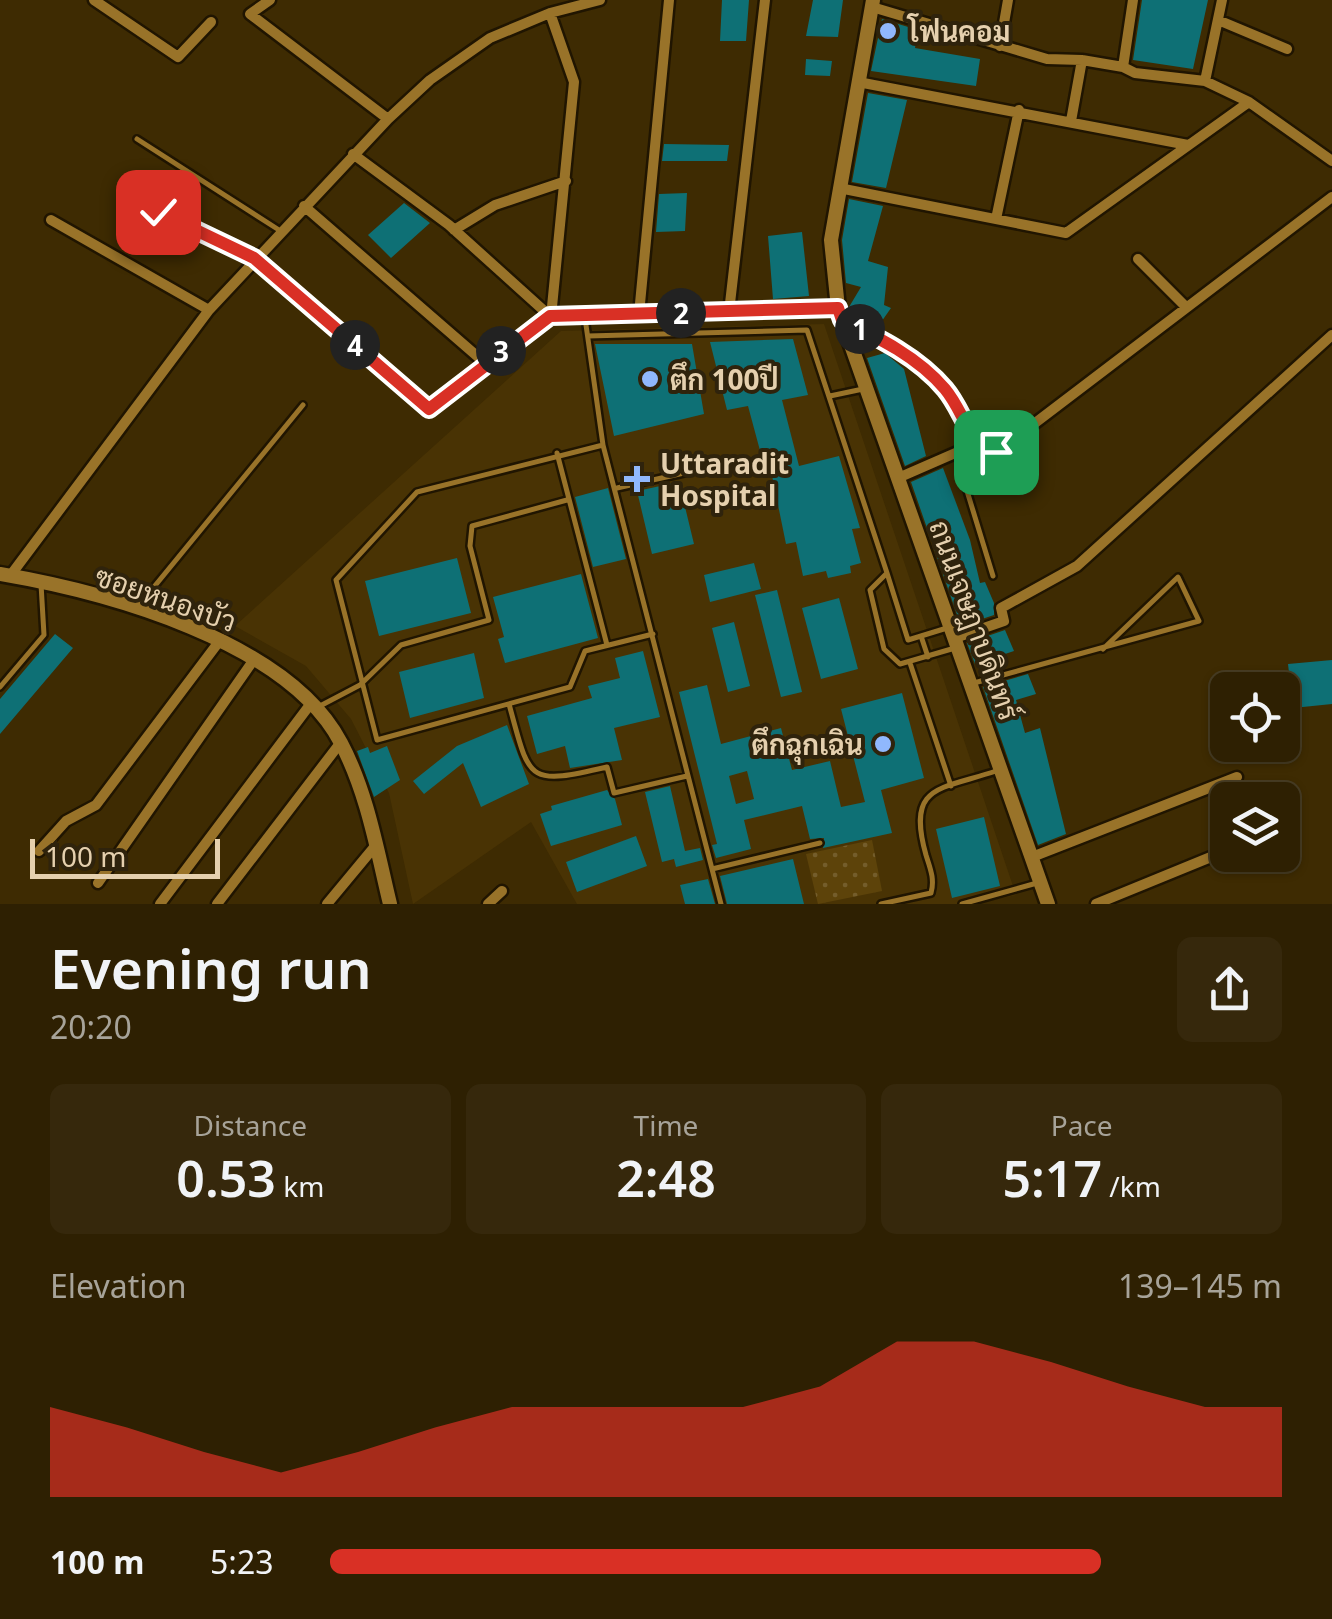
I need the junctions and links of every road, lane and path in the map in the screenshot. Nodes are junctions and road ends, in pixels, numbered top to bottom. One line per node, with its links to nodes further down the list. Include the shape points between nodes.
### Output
1 (94, 0): 12 (street, via 178,58)
2 (270, 0): 21 (street, via 250,14)
3 (600, 0): 10 (street)
4 (669, 0): 41 (street)
5 (765, 0): 40 (street)
6 (1008, 0): 13 (street)
7 (1133, 0): 16 (street)
8 (1222, 0): 11 (street)
9 (873, 3): 13 (street); 18 (street, ถนนเจษฎาบดินทร์)
10 (550, 13): 21 (street, via 490,38); 27 (street, via 574,82)
11 (1218, 20): 14 (street); 17 (street)
12 (211, 22)
13 (1000, 46): 15 (street)
14 (1287, 49)
15 (1082, 60): 16 (street); 22 (street)
16 (1123, 66): 17 (street)
17 (1205, 81): 19 (street)
18 (858, 82): 20 (street); 28 (street, ถนนเจษฎาบดินทร์)
19 (1249, 102): 24 (street); 26 (street)
20 (1019, 110): 22 (street); 32 (street)
21 (388, 119): 25 (street)
22 (1072, 121): 24 (street)
23 (137, 139): 34 (lane)
24 (1188, 146): 32 (street, via 1066,232)
25 (352, 154): 30 (street); 35 (street)
26 (1332, 161)
27 (566, 180): 35 (street, via 495,204); 43 (street)
28 (839, 188): 32 (street); 42 (street, ถนนเจษฎาบดินทร์, via 831,240)
29 (1332, 197): 38 (street)
30 (304, 206): 34 (street); 47 (street)
31 (158, 212): 36 (lane)
32 (996, 219)
33 (50, 220): 39 (street)
34 (279, 230): 36 (street)
35 (454, 230): 43 (street)
36 (254, 258): 39 (street); 47 (street, via 429,409)
37 (1138, 259): 38 (street)
38 (1186, 306): 51 (street, via 996,452)
39 (209, 310): 59 (street)
40 (729, 312): 41 (street); 42 (street)
41 (639, 314): 44 (street)
42 (840, 314): 48 (street, ถนนเจษฎาบดินทร์); 51 (street, via 895,346 945,389)
43 (550, 316): 44 (street); 47 (street)
44 (585, 316): 46 (lane)
45 (1332, 335): 65 (street, via 1077,566 1001,608 1004,621)
46 (588, 336): 49 (lane, via 808,330); 52 (lane)
47 (484, 362)
48 (866, 389): 49 (lane); 55 (street, ถนนเจษฎาบดินทร์)
49 (830, 396): 58 (lane)
50 (303, 405): 62 (lane)
51 (976, 444): 55 (street); 60 (lane, via 960,468)
52 (603, 445): 53 (lane); 56 (lane)
53 (557, 453): 57 (lane); 72 (lane, via 418,492 336,580)
54 (733, 462): 56 (lane)
55 (898, 478): 65 (street, ถนนเจษฎาบดินทร์)
56 (616, 488): 63 (lane)
57 (567, 500): 67 (lane); 72 (lane, via 472,526 470,546 490,620 401,645)
58 (886, 573): 64 (lane, via 908,640); 71 (lane, via 870,590 875,617 892,660)
59 (5, 575): 61 (street, ซอยหนองบัว)
60 (993, 576)
61 (42, 584): 62 (street, ซอยหนองบัว); 74 (lane, via 44,635)
62 (136, 609): 66 (street, ซอยหนองบัว)
63 (653, 634): 67 (lane); 79 (lane)
64 (921, 636): 65 (lane); 69 (lane)
65 (954, 638): 69 (lane); 73 (street, ถนนเจษฎาบดินทร์)
66 (222, 639): 70 (street, ซอยหนองบัว); 84 (street, via 96,805 66,821)
67 (607, 646): 75 (lane, via 585,651 570,687)
68 (1103, 648): 68 (lane, via 1199,622 1178,578 1128,625); 73 (lane)
69 (928, 657): 71 (lane)
70 (255, 658): 76 (street, ซอยหนองบัว); 89 (street)
71 (910, 663): 81 (lane)
72 (360, 684): 75 (lane, via 378,740); 76 (lane)
73 (971, 684): 78 (street, ถนนเจษฎาบดินทร์)
74 (0, 687)
75 (509, 704): 79 (lane, via 524,759 542,776 607,767 614,793)
76 (315, 705): 77 (street, ซอยหนองบัว); 92 (street)
77 (341, 742): 83 (street, ซอยหนองบัว); 93 (street)
78 (1001, 769): 81 (lane); 85 (street, ถนนเจษฎาบดินทร์)
79 (688, 776): 87 (lane)
80 (1237, 777): 85 (street)
81 (951, 786): 91 (lane, via 922,802 917,820 934,882 931,893)
82 (820, 843): 87 (lane)
83 (376, 844): 94 (street); 95 (street, ซอยหนองบัว)
84 (38, 851)
85 (1032, 857): 88 (street, ถนนเจษฎาบดินทร์)
86 (1210, 857): 102 (street)
87 (712, 869): 97 (lane)
88 (1040, 882): 100 (lane); 101 (street, ถนนเจษฎาบดินทร์)
89 (98, 883)
90 (502, 891): 96 (street)
91 (923, 894): 98 (lane); 99 (lane)
92 (160, 904)
93 (216, 904)
94 (327, 904)
95 (390, 904)
96 (488, 904)
97 (721, 904)
98 (881, 904)
99 (925, 904)
100 (962, 904)
101 (1048, 904)
102 (1096, 904)

